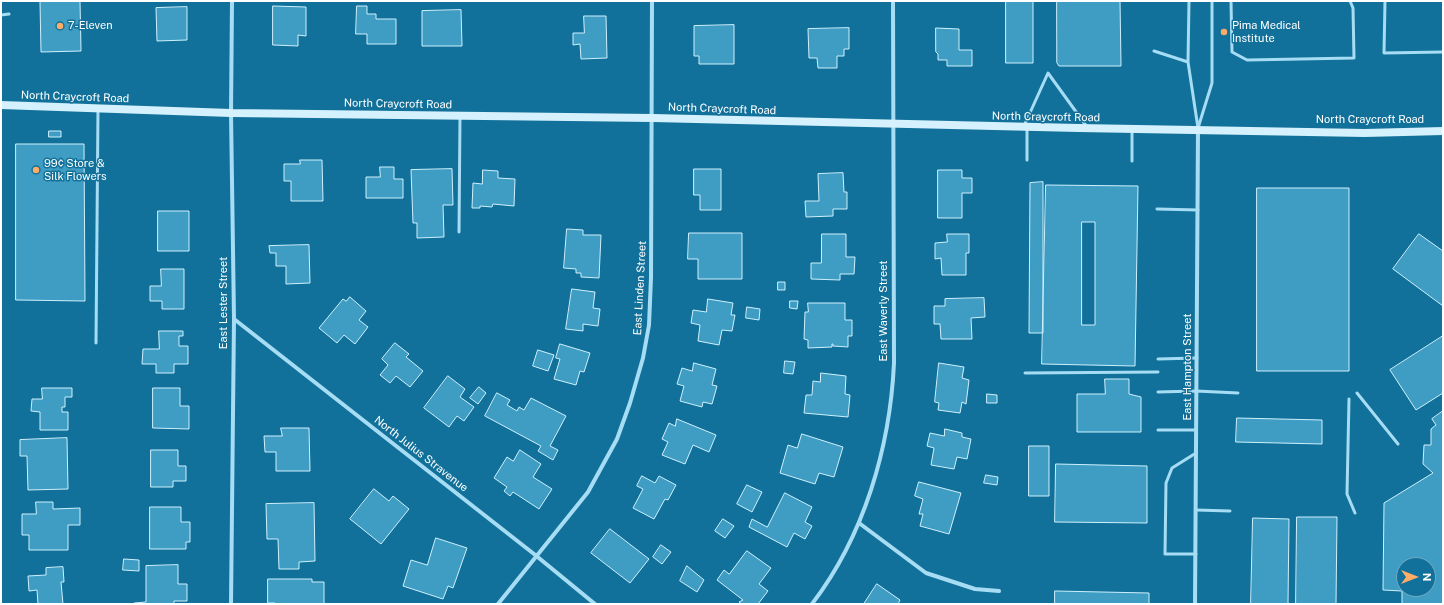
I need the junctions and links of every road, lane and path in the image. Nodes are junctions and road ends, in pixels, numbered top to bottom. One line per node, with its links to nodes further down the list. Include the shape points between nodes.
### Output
1 (232, 1): 16 (street, East Lester Street)
2 (652, 1): 18 (street, East Linden Street)
3 (893, 1): 19 (street, East Waverly Street)
4 (1189, 1): 13 (lane)
5 (1212, 1): 23 (lane, via 1212,84)
6 (1231, 1): 7 (lane, via 1232,52 1247,60 1354,58 1353,8)
7 (1350, 1)
8 (1385, 1): 12 (lane, via 1384,53)
9 (1, 14): 10 (lane)
10 (9, 14)
11 (1154, 51): 13 (lane)
12 (1443, 52)
13 (1188, 62): 23 (lane)
14 (1, 105): 15 (main road, North Craycroft Road)
15 (98, 109): 16 (main road, North Craycroft Road); 31 (lane)
16 (231, 113): 17 (main road, North Craycroft Road); 30 (street, East Lester Street)
17 (460, 116): 18 (main road, North Craycroft Road); 29 (lane)
18 (652, 118): 19 (main road, North Craycroft Road); 50 (street, East Linden Street, via 651,286 649,325 643,358 617,439 588,492)
19 (894, 125): 20 (main road, North Craycroft Road); 48 (street, East Waverly Street, via 892,395 878,469)
20 (1025, 127): 21 (main road, North Craycroft Road); 21 (lane, via 1048,73); 25 (lane)
21 (1088, 128): 22 (main road, North Craycroft Road)
22 (1132, 129): 23 (main road, North Craycroft Road); 26 (lane)
23 (1198, 130): 24 (main road, North Craycroft Road, via 1365,133); 28 (street, East Hampton Street)
24 (1443, 131)
25 (1027, 160)
26 (1132, 161)
27 (1157, 209): 28 (lane)
28 (1198, 210): 32 (street, East Hampton Street)
29 (459, 232)
30 (234, 319): 50 (street, North Julius Stravenue); 52 (street, East Lester Street)
31 (96, 343)
32 (1197, 358): 33 (lane); 36 (street, East Hampton Street)
33 (1158, 359)
34 (1158, 372): 35 (lane)
35 (1025, 373)
36 (1196, 391): 37 (lane); 38 (lane); 42 (street, East Hampton Street)
37 (1158, 392)
38 (1238, 393)
39 (1357, 393): 43 (lane)
40 (1349, 399): 47 (lane, via 1347,494)
41 (1158, 430): 42 (lane)
42 (1196, 430): 44 (street, East Hampton Street)
43 (1398, 444)
44 (1196, 453): 45 (street, East Hampton Street); 49 (lane, via 1172,468 1166,483 1165,554)
45 (1196, 510): 46 (lane); 49 (street, East Hampton Street)
46 (1230, 511)
47 (1355, 513)
48 (859, 523): 51 (street, via 926,572 975,589); 55 (street, East Waverly Street, via 827,584)
49 (1196, 554): 56 (street, East Hampton Street)
50 (537, 556): 53 (street, East Linden Street); 54 (street, North Julius Stravenue)
51 (999, 591)
52 (231, 604)
53 (498, 604)
54 (595, 604)
55 (812, 604)
56 (1195, 604)

